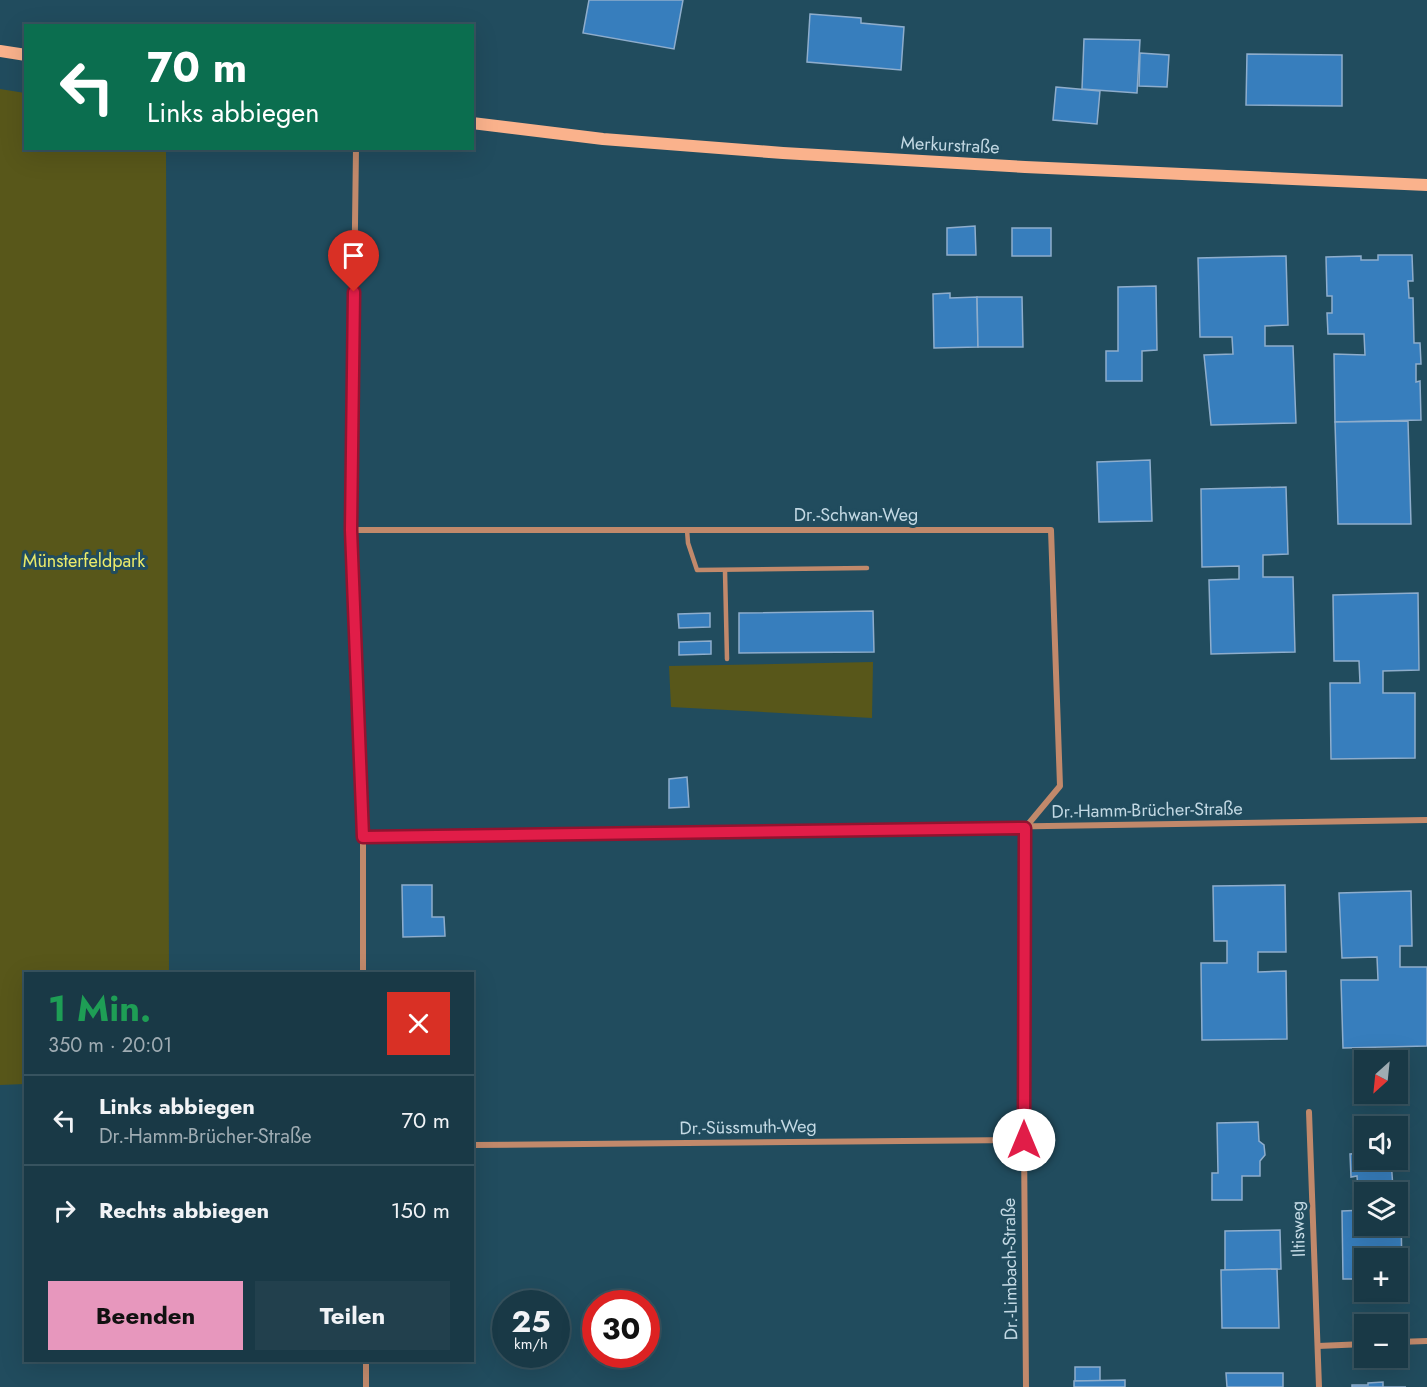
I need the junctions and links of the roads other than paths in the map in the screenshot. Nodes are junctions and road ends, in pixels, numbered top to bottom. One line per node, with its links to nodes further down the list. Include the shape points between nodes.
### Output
1 (0, 51): 2 (main road)
2 (24, 55)
3 (474, 123): 5 (main road, Merkurstraße, via 603,140 783,153)
4 (356, 150): 6 (street)
5 (1427, 185)
6 (351, 530): 7 (street, Dr.-Schwan-Weg); 13 (street)
7 (687, 530): 9 (lane, via 697,570); 12 (street, Dr.-Schwan-Weg, via 1051,530 1060,786)
8 (867, 568): 9 (lane)
9 (725, 571): 10 (lane)
10 (727, 659)
11 (1427, 820): 12 (street, Dr.-Hamm-Brücher-Straße)
12 (1025, 828): 13 (street, Dr.-Hamm-Brücher-Straße); 16 (street, Dr.-Limbach-Straße)
13 (363, 837): 14 (street)
14 (363, 972)
15 (1309, 1112): 21 (street, Iltisweg)
16 (1024, 1140): 17 (street, Dr.-Süssmuth-Weg); 24 (street, Dr.-Limbach-Straße)
17 (474, 1145)
18 (1427, 1341): 19 (street)
19 (1408, 1342)
20 (1354, 1344): 21 (street)
21 (1318, 1346): 25 (street, Iltisweg)
22 (366, 1362): 23 (street)
23 (366, 1387)
24 (1026, 1387)
25 (1318, 1387)

